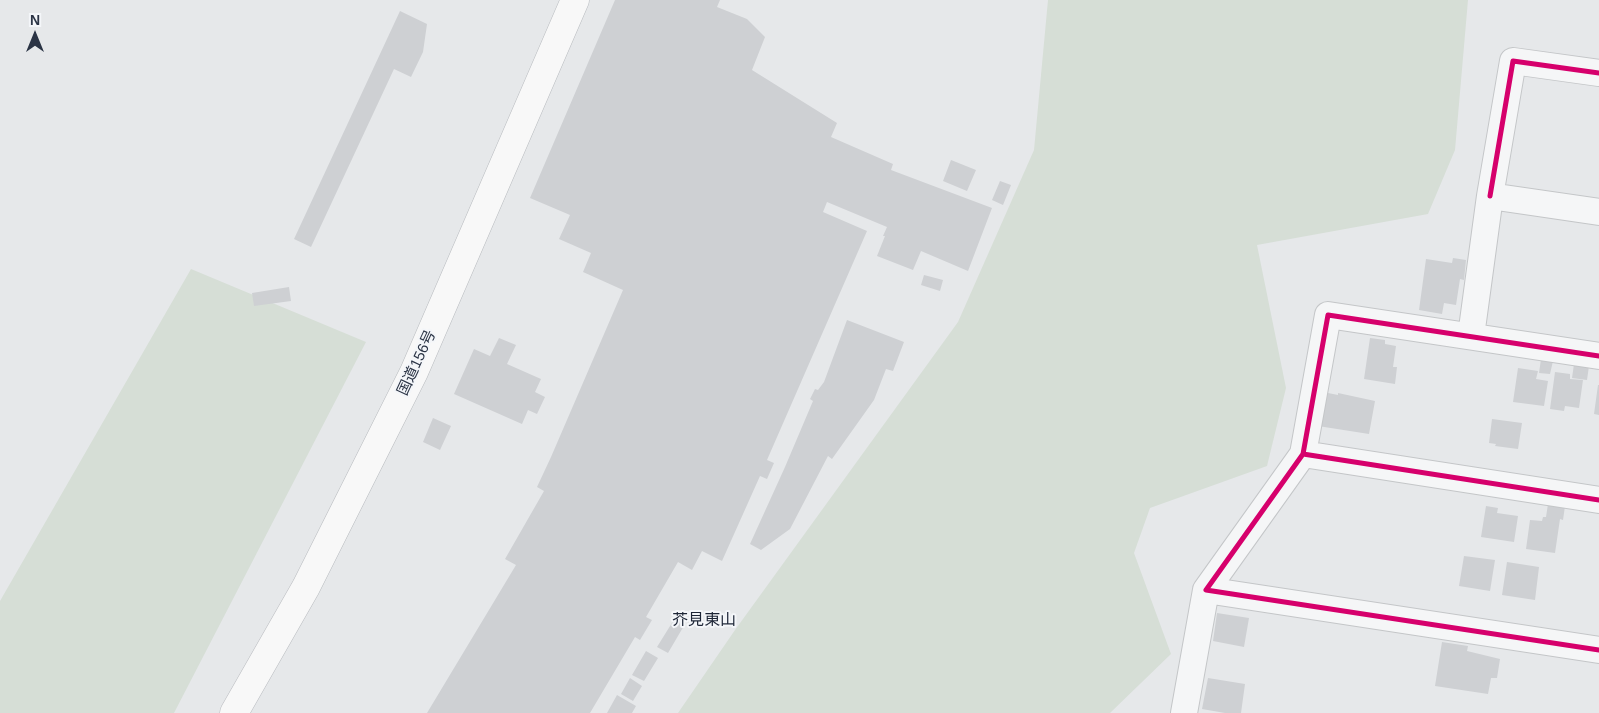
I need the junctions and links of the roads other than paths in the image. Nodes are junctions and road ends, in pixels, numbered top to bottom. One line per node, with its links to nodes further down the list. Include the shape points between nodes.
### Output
1 (575, 0): 11 (highway, 国道156号, via 414,372 306,587)
2 (1599, 72): 3 (street, via 1513,61)
3 (1490, 196): 4 (street); 5 (street)
4 (1599, 212)
5 (1471, 336): 6 (street); 7 (street, via 1328,315)
6 (1599, 356)
7 (1303, 454): 8 (street); 9 (street)
8 (1599, 500)
9 (1206, 590): 10 (street); 12 (street)
10 (1599, 650)
11 (234, 713)
12 (1184, 713)

